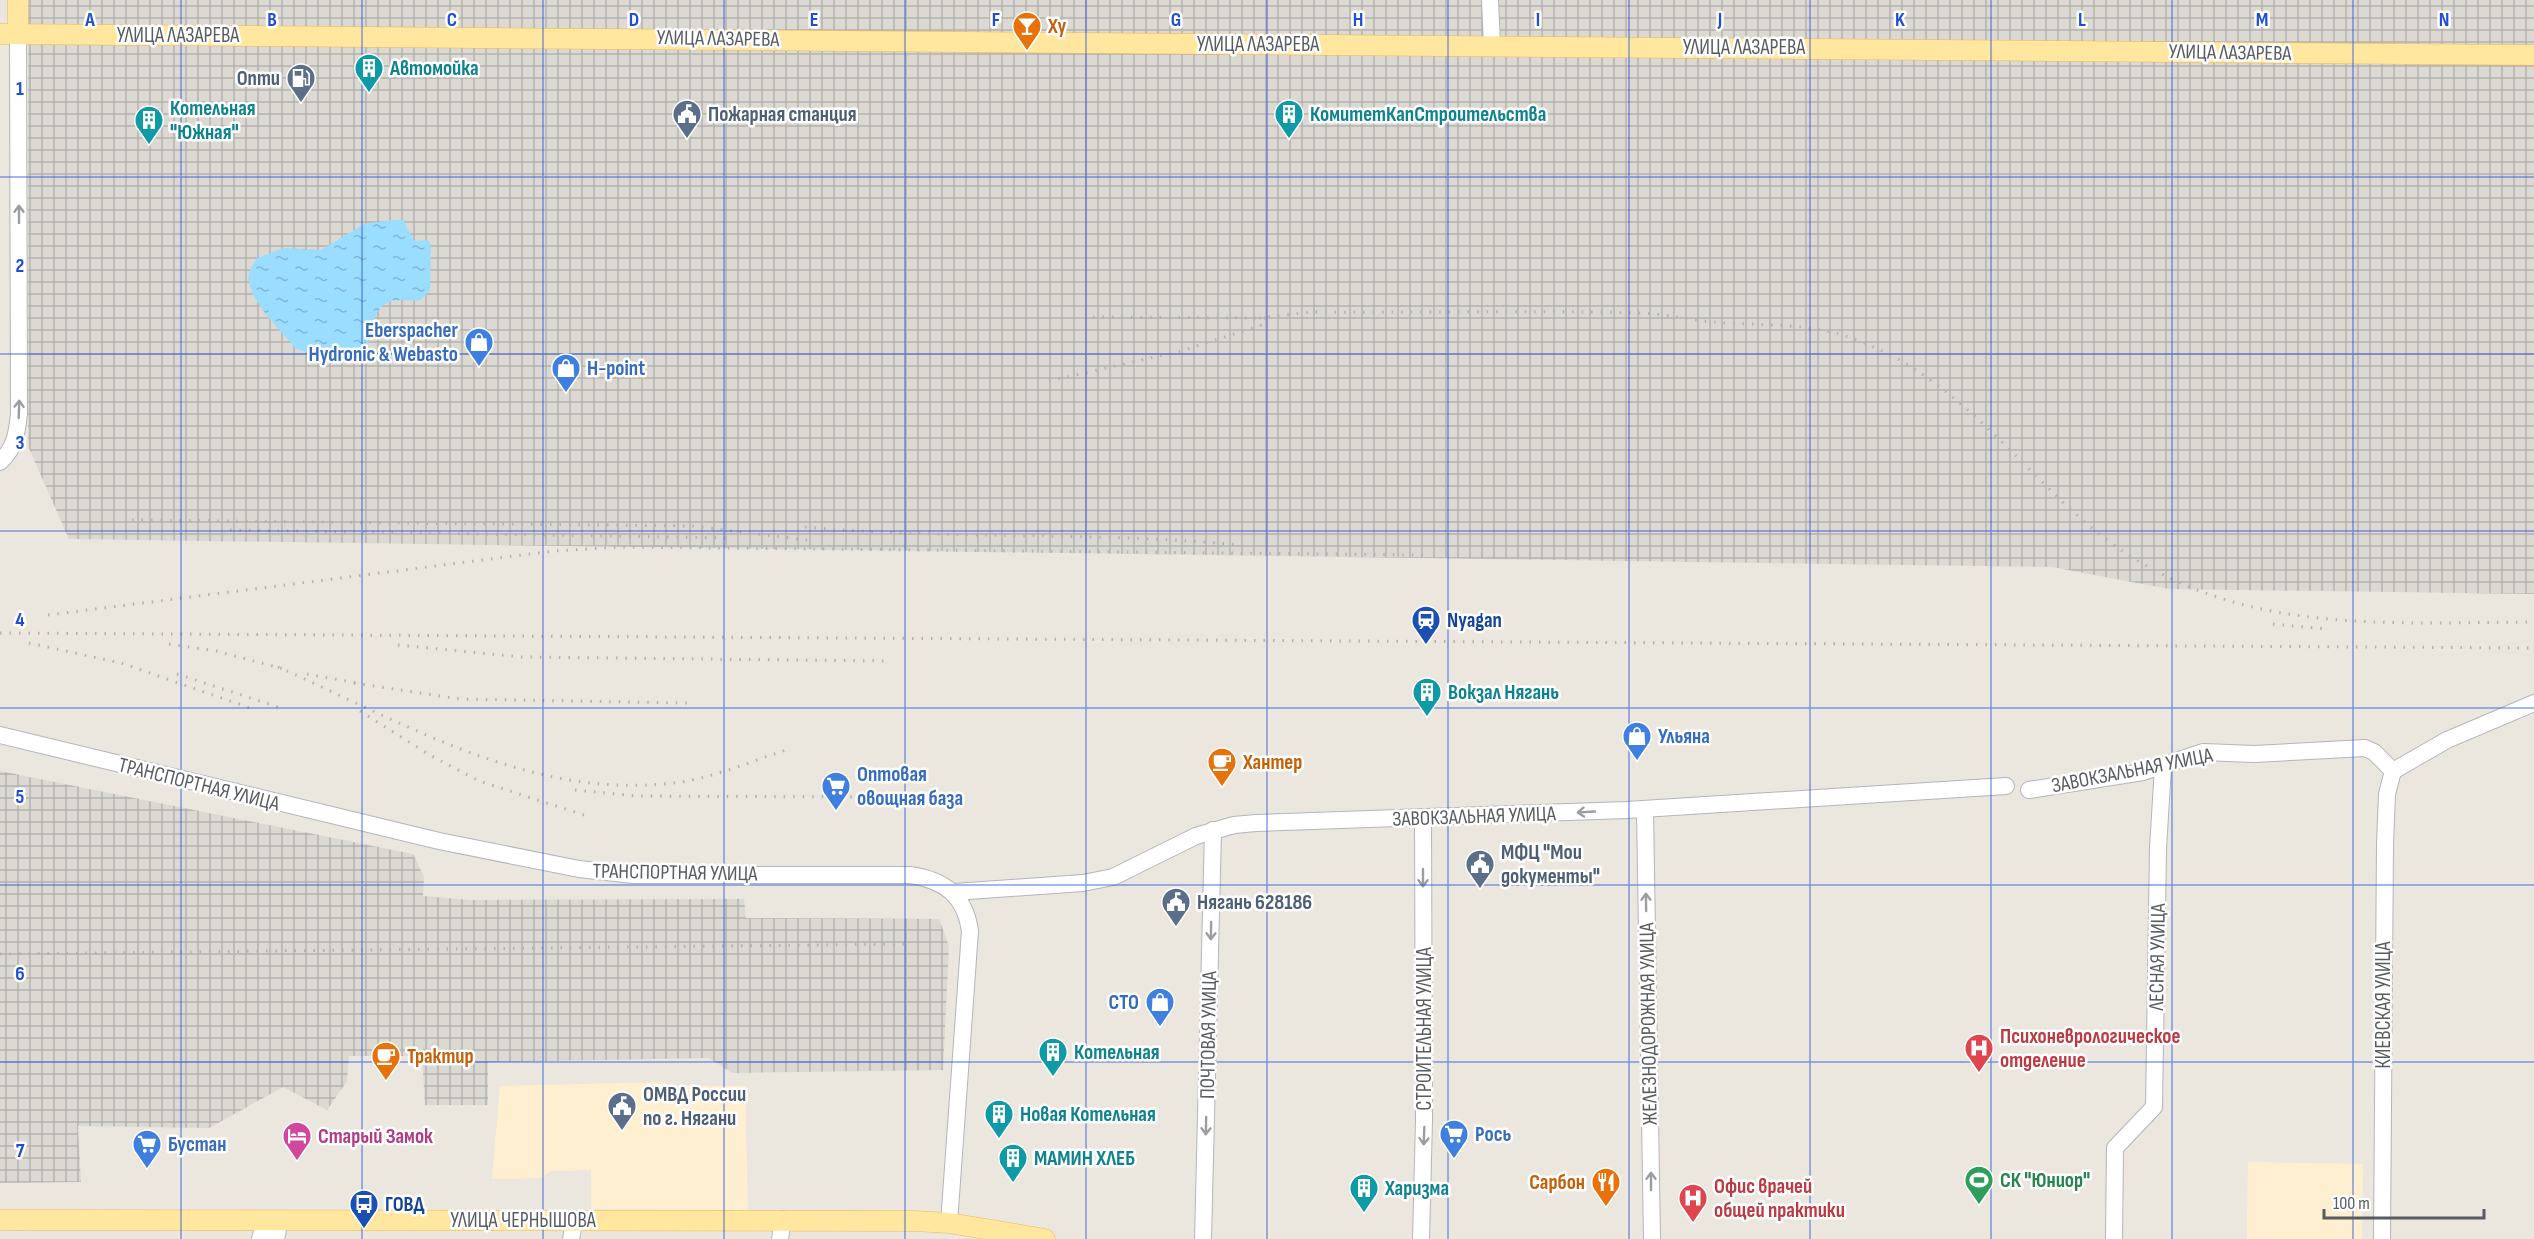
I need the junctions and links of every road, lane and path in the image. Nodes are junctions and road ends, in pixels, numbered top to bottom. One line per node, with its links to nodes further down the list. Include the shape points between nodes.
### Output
1 (18, 0): 3 (main road)
2 (1490, 0): 4 (street)
3 (9, 34): 4 (main road, УЛИЦА ЛАЗАРЕВА); 6 (street, one-way to 3, via 10,453 17,436 19,414)
4 (1492, 45): 5 (main road, УЛИЦА ЛАЗАРЕВА)
5 (2534, 56)
6 (0, 462)
7 (2534, 703): 10 (street, via 2447,740)
8 (0, 735): 16 (street, ТРАНСПОРТНАЯ УЛИЦА, via 439,841 579,869 634,875 910,875 926,877)
9 (2163, 767): 10 (street, ЗАВОКЗАЛЬНАЯ УЛИЦА, via 2203,752 2254,754 2353,747 2374,752); 12 (street, ЗАВОКЗАЛЬНАЯ УЛИЦА); 28 (street, ЛЕСНАЯ УЛИЦА, via 2154,1107 2115,1148)
10 (2393, 771): 29 (street, КИЕВСКАЯ УЛИЦА, via 2387,794 2385,844)
11 (2006, 786): 13 (street, ЗАВОКЗАЛЬНАЯ УЛИЦА)
12 (2029, 790)
13 (1645, 810): 14 (street, ЗАВОКЗАЛЬНАЯ УЛИЦА, one-way to 14); 27 (street, ЖЕЛЕЗНОДОРОЖНАЯ УЛИЦА, one-way to 13)
14 (1423, 819): 15 (street, ЗАВОКЗАЛЬНАЯ УЛИЦА, via 1256,822); 26 (street, СТРОИТЕЛЬНАЯ УЛИЦА, one-way to 26)
15 (1213, 830): 16 (street, ЗАВОКЗАЛЬНАЯ УЛИЦА, via 1113,877 1083,883); 25 (street, ПОЧТОВАЯ УЛИЦА, one-way to 25)
16 (954, 892): 20 (street, via 967,915 969,948)
17 (575, 1219): 18 (main road, УЛИЦА ЧЕРНЫШОВА); 21 (main road, УЛИЦА ЧЕРНЫШОВА); 23 (street)
18 (783, 1219): 20 (main road, УЛИЦА ЧЕРНЫШОВА); 24 (street)
19 (0, 1220): 21 (main road, УЛИЦА ЧЕРНЫШОВА)
20 (948, 1223): 22 (main road, УЛИЦА ЧЕРНЫШОВА)
21 (270, 1230)
22 (1037, 1238)
23 (571, 1239)
24 (780, 1239)
25 (1203, 1239)
26 (1421, 1239)
27 (1652, 1239)
28 (2114, 1239)
29 (2382, 1239)

